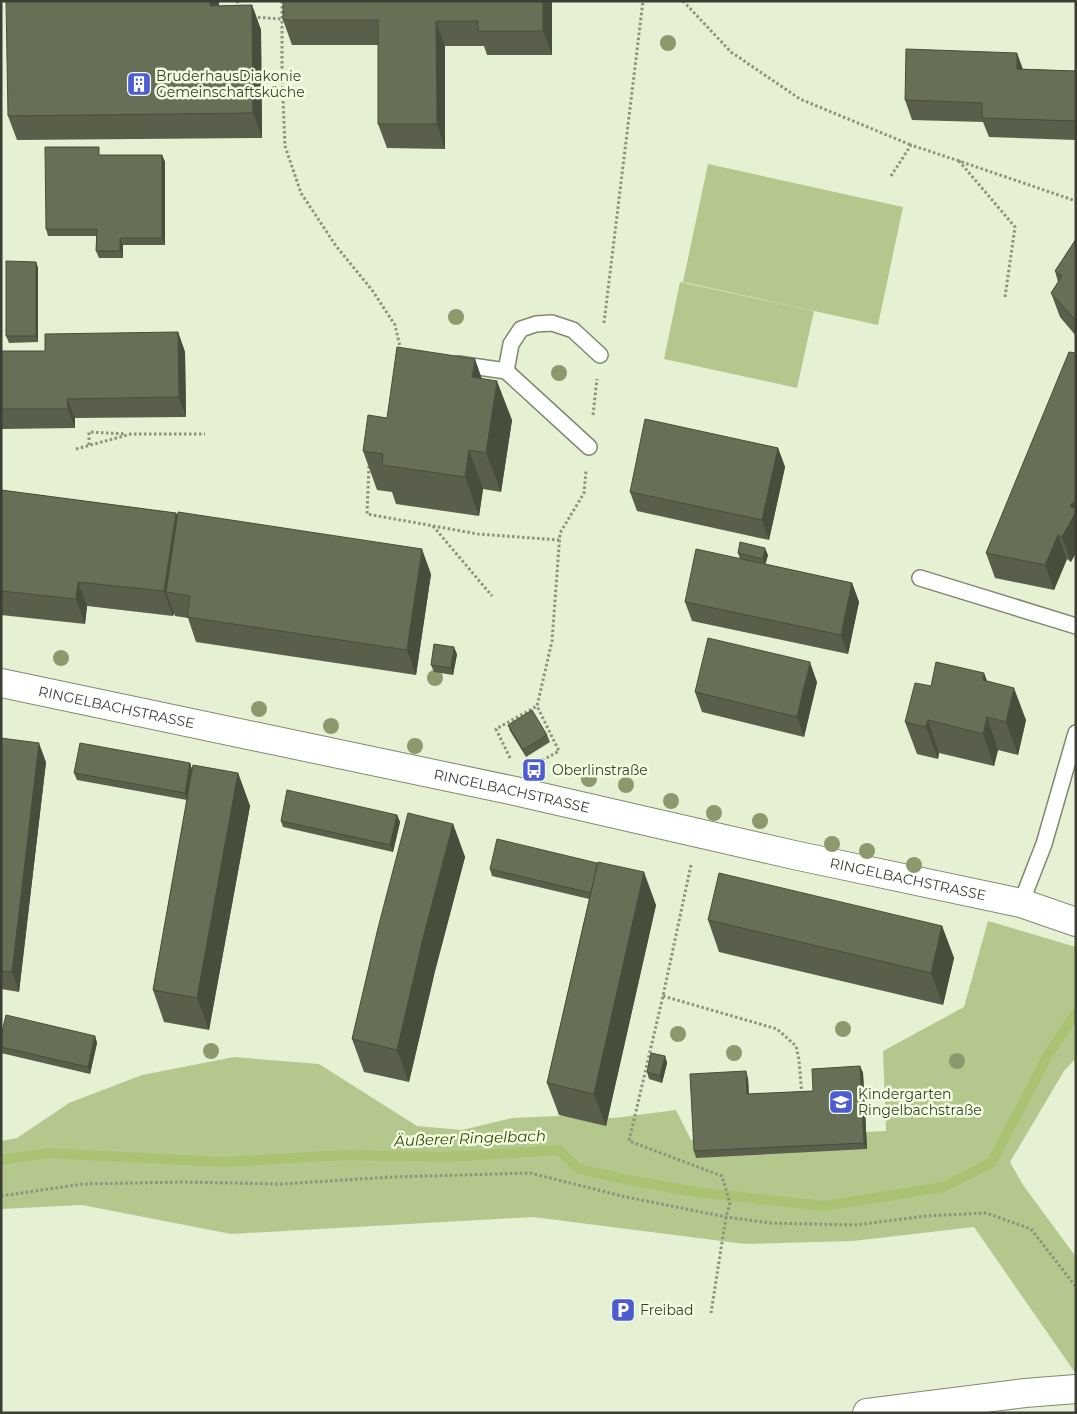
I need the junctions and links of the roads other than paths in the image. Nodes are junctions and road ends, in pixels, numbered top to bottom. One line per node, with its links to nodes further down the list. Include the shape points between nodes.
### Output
1 (600, 355): 3 (lane, via 573,330 552,322 536,324 521,329 511,344)
2 (402, 356): 3 (lane)
3 (506, 371): 4 (lane)
4 (589, 447)
5 (920, 578): 6 (lane)
6 (1076, 626)
7 (1, 683): 9 (street, RINGELBACHSTRASSE, via 587,806 698,834)
8 (1076, 733): 9 (lane, via 1044,844)
9 (1021, 903): 10 (street, RINGELBACHSTRASSE)
10 (1076, 922)
11 (1076, 1388): 12 (street)
12 (867, 1413)

